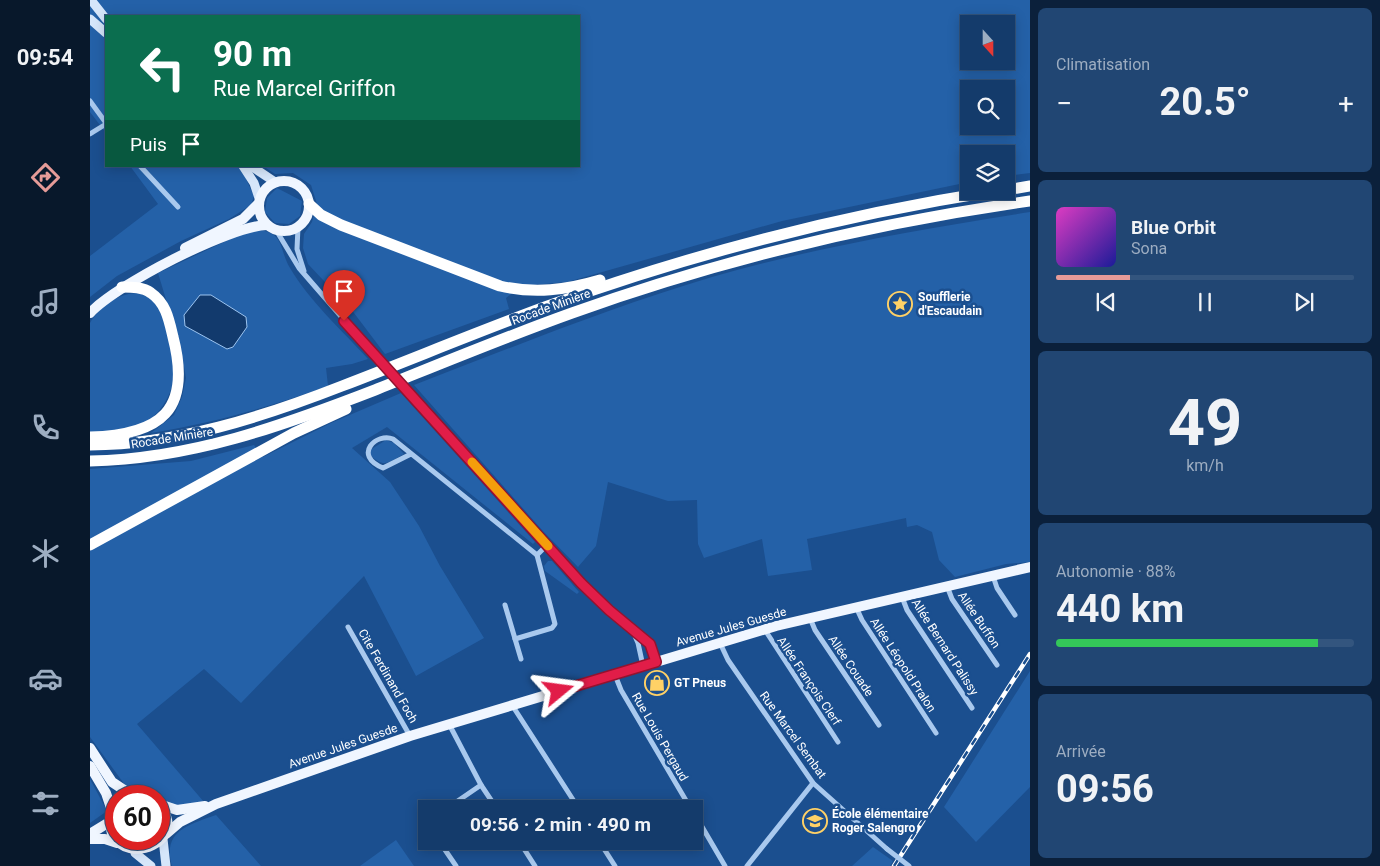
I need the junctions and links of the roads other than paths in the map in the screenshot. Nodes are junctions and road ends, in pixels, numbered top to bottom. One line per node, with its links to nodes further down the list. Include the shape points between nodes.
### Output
1 (91, 0): 3 (main road)
2 (90, 8): 5 (main road)
3 (105, 18)
4 (90, 20): 6 (main road)
5 (105, 23)
6 (105, 32)
7 (90, 101): 8 (street)
8 (105, 122)
9 (105, 124): 10 (street)
10 (90, 134)
11 (141, 167): 21 (street)
12 (244, 167): 18 (main road, via 254,183)
13 (252, 167): 14 (main road)
14 (275, 182): 18 (main road, via 266,187); 20 (main road, via 288,181 297,185 306,194)
15 (1030, 186): 16 (highway)
16 (1015, 188)
17 (960, 198): 24 (highway, Rocade Minière, via 836,221)
18 (259, 201): 23 (main road, via 261,217); 27 (main road, via 243,219 127,276)
19 (1030, 201): 29 (highway, Rocade Minière, via 883,226 732,262 580,310)
20 (309, 204): 22 (main road, via 306,217); 24 (highway, via 349,228 477,279 515,289 565,289 658,264)
21 (178, 206)
22 (298, 227): 23 (main road, via 289,231); 25 (street, via 297,248)
23 (272, 228): 25 (street); 26 (main road, via 251,227 232,233)
24 (682, 261): 31 (highway, Rocade Minière, via 536,310 248,420 168,439)
25 (306, 276): 34 (street, bridge)
26 (122, 287): 28 (main road); 30 (highway, via 148,290 164,306 178,360 178,389 168,410 144,428 121,436)
27 (90, 304)
28 (90, 313)
29 (415, 374): 33 (highway, Rocade Minière, via 240,439 164,455); 35 (highway, via 294,433)
30 (90, 437)
31 (90, 445)
32 (411, 454): 32 (street, via 383,468 367,452 370,446 388,438); 36 (street)
33 (90, 461)
34 (548, 545): 36 (street); 46 (street, via 581,583)
35 (90, 546)
36 (537, 555): 48 (street, via 556,622 552,628)
37 (1030, 567): 38 (main road, Avenue Jules Guesde)
38 (993, 575): 39 (main road, Avenue Jules Guesde); 43 (street, via 997,588)
39 (947, 586): 40 (main road, Avenue Jules Guesde); 52 (street, Allée Buffon, via 952,599)
40 (902, 596): 42 (main road, Avenue Jules Guesde); 56 (street, Allée Bernard Palissy, via 907,610)
41 (505, 606): 48 (street)
42 (856, 606): 44 (main road, Avenue Jules Guesde); 59 (street, Allée Léopold Pralon)
43 (1015, 616)
44 (810, 617): 47 (main road, Avenue Jules Guesde); 58 (street, Allée Couade)
45 (348, 627): 60 (street, Cite Ferdinand Foch)
46 (631, 629): 51 (street, via 650,644); 53 (street)
47 (765, 630): 49 (main road, Avenue Jules Guesde); 61 (street, Allée François Clerf)
48 (515, 639): 50 (street)
49 (720, 643): 51 (main road, Avenue Jules Guesde); 64 (street, Rue Marcel Sembat, via 728,660)
50 (521, 659)
51 (656, 662): 53 (main road, Avenue Jules Guesde)
52 (997, 665)
53 (643, 666): 54 (main road, Avenue Jules Guesde)
54 (615, 674): 55 (main road, Avenue Jules Guesde); 71 (street, Rue Louis Pergaud, via 621,690)
55 (512, 704): 57 (main road, Avenue Jules Guesde); 70 (street)
56 (972, 708)
57 (449, 724): 60 (main road, Avenue Jules Guesde); 66 (street)
58 (878, 725)
59 (936, 733)
60 (410, 736): 72 (main road, Avenue Jules Guesde)
61 (838, 742)
62 (90, 748): 65 (main road)
63 (90, 766): 67 (main road)
64 (813, 783): 93 (street); 94 (street, Rue Marcel Sembat, bridge)
65 (116, 785)
66 (481, 785): 68 (street); 69 (street)
67 (105, 791)
68 (459, 800)
69 (491, 800)
70 (573, 800)
71 (686, 800)
72 (216, 804): 73 (main road, via 177,810); 76 (main road, via 180,822)
73 (170, 808)
74 (105, 821): 77 (main road)
75 (703, 828): 92 (street)
76 (170, 831)
77 (90, 834)
78 (105, 839): 79 (main road)
79 (90, 840)
80 (128, 850): 86 (main road)
81 (150, 850): 86 (main road)
82 (165, 850): 88 (main road)
83 (445, 850): 89 (street)
84 (525, 850): 90 (street)
85 (605, 850): 91 (street)
86 (135, 853): 87 (main road)
87 (151, 866)
88 (166, 866)
89 (456, 866)
90 (536, 866)
91 (615, 866)
92 (725, 866)
93 (746, 866)
94 (909, 866)

